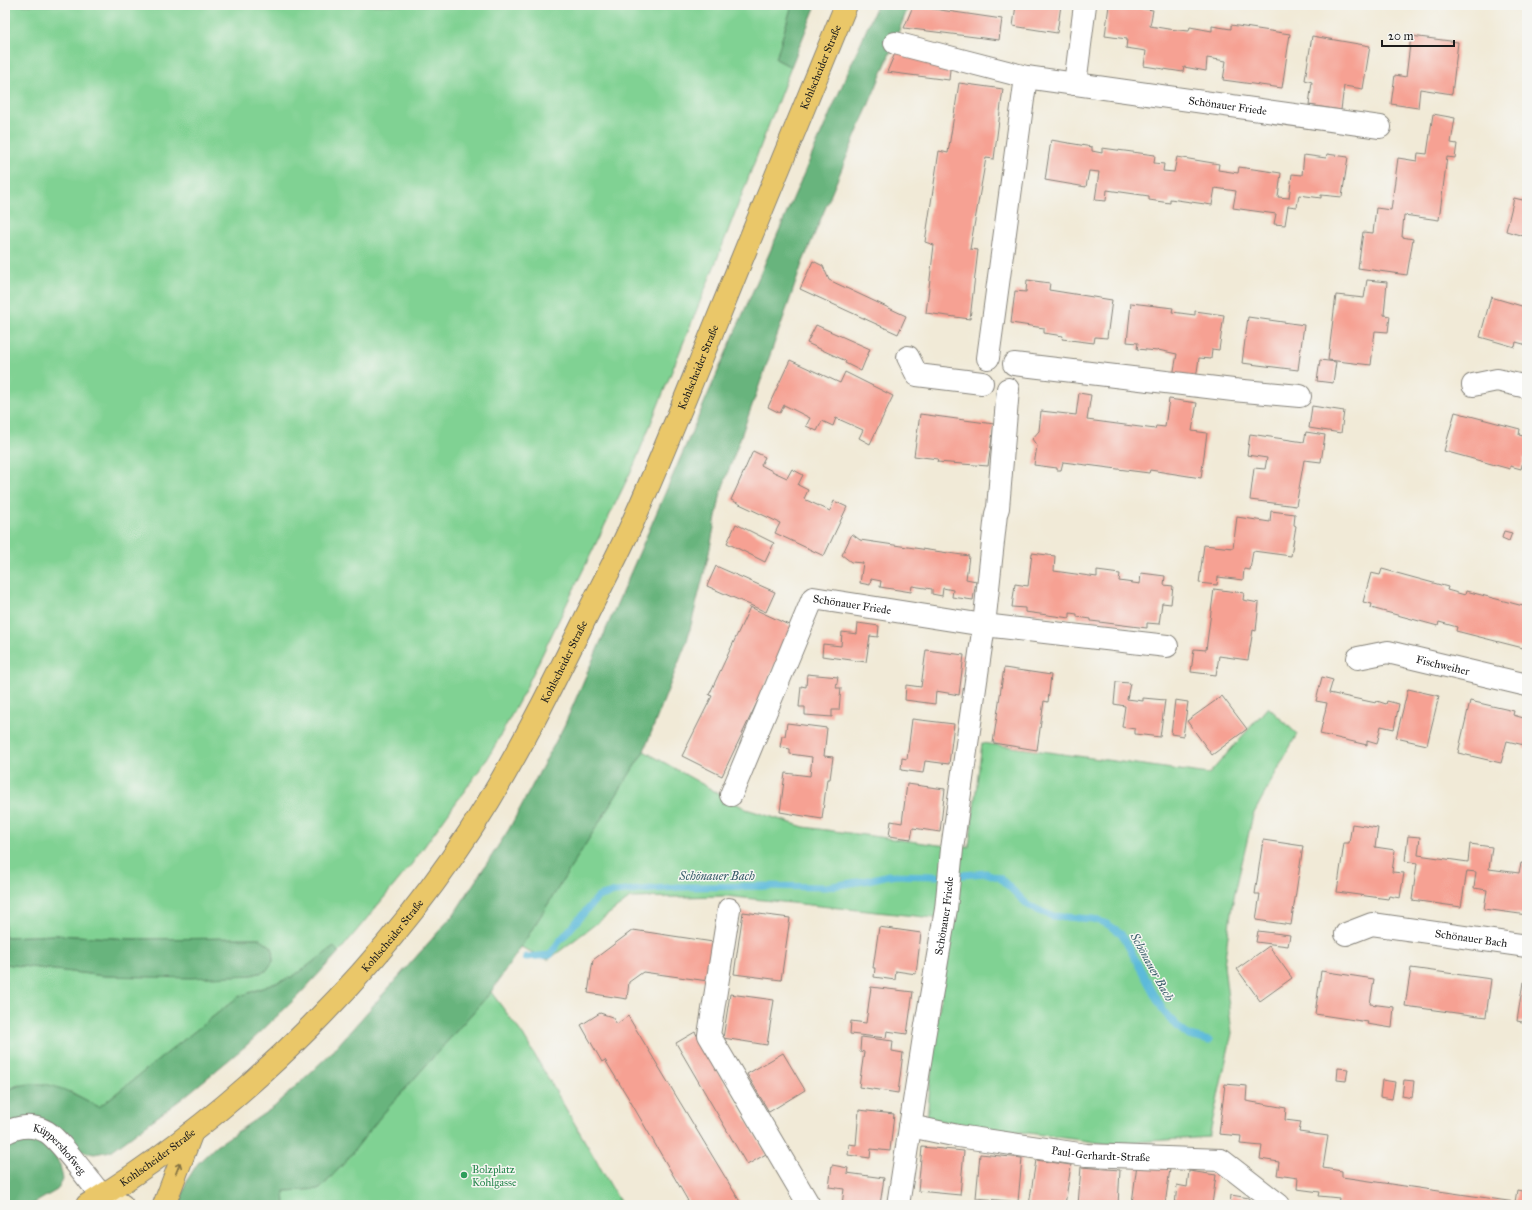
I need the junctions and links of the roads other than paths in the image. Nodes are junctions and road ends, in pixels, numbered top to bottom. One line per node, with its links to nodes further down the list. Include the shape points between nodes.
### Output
1 (846, 5): 24 (main road, Kohlscheider Straße, via 634,520 537,717 488,803 438,876 366,967 245,1089)
2 (1085, 5): 5 (street)
3 (895, 43): 4 (street, Schönauer Friede)
4 (1026, 77): 5 (street, Schönauer Friede); 8 (street)
5 (1075, 84): 6 (street, Schönauer Friede)
6 (1380, 127)
7 (908, 357): 10 (street, via 917,375)
8 (988, 358)
9 (1014, 364): 14 (street)
10 (982, 383)
11 (1473, 386): 12 (street, via 1497,380)
12 (1527, 387)
13 (1008, 389): 15 (street, Schönauer Friede, via 998,508)
14 (1300, 396)
15 (984, 625): 16 (street, Schönauer Friede); 19 (street, Schönauer Friede, via 812,598); 23 (street, Schönauer Friede, via 952,849 946,909)
16 (1167, 646)
17 (1358, 658): 18 (street, Fischweiher, via 1388,652)
18 (1527, 685)
19 (731, 795)
20 (729, 909): 29 (street, via 709,1035)
21 (1346, 934): 22 (street, Schönauer Bach, via 1372,924)
22 (1527, 946)
23 (910, 1126): 30 (street, Schönauer Friede); 31 (street, Paul-Gerhardt-Straße, via 958,1136 1086,1155 1221,1160)
24 (192, 1132): 26 (main road, Kohlscheider Straße); 28 (main road, one-way to 24)
25 (5, 1133): 26 (street, Küppershofweg, via 28,1127 47,1132)
26 (97, 1202): 27 (main road)
27 (122, 1205)
28 (164, 1205)
29 (809, 1205)
30 (898, 1205)
31 (1279, 1205)

